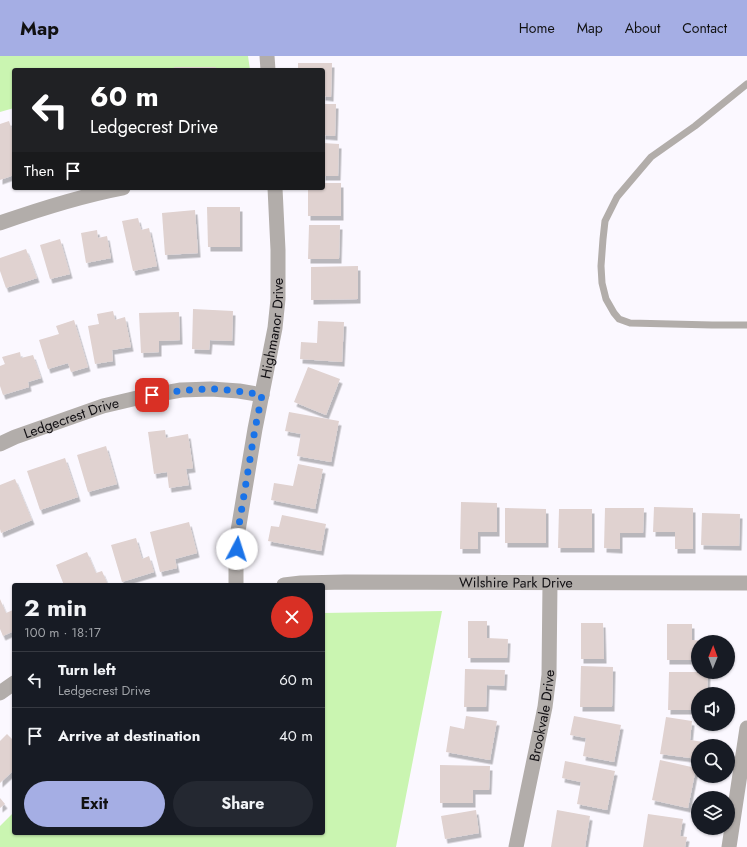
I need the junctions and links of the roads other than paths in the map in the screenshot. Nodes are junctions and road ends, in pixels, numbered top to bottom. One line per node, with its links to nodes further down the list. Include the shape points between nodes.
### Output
1 (267, 56): 2 (street)
2 (268, 68)
3 (747, 84): 7 (lane, via 651,157 617,197 605,221 601,266 606,299 619,319 630,323)
4 (113, 190): 6 (street, via 42,208)
5 (275, 190): 8 (street, Highmanor Drive, via 278,300)
6 (0, 223)
7 (747, 325)
8 (262, 395): 9 (street, Ledgecrest Drive, via 211,389 181,390 137,398 103,406); 10 (street, Highmanor Drive, via 237,537)
9 (0, 444)
10 (236, 583)
11 (301, 583): 12 (street, Wilshire Park Drive)
12 (550, 583): 13 (street, Wilshire Park Drive); 17 (street, Brookvale Drive, via 550,675)
13 (747, 583)
14 (12, 684): 15 (street)
15 (0, 693)
16 (747, 728): 18 (street)
17 (516, 847)
18 (729, 847)

